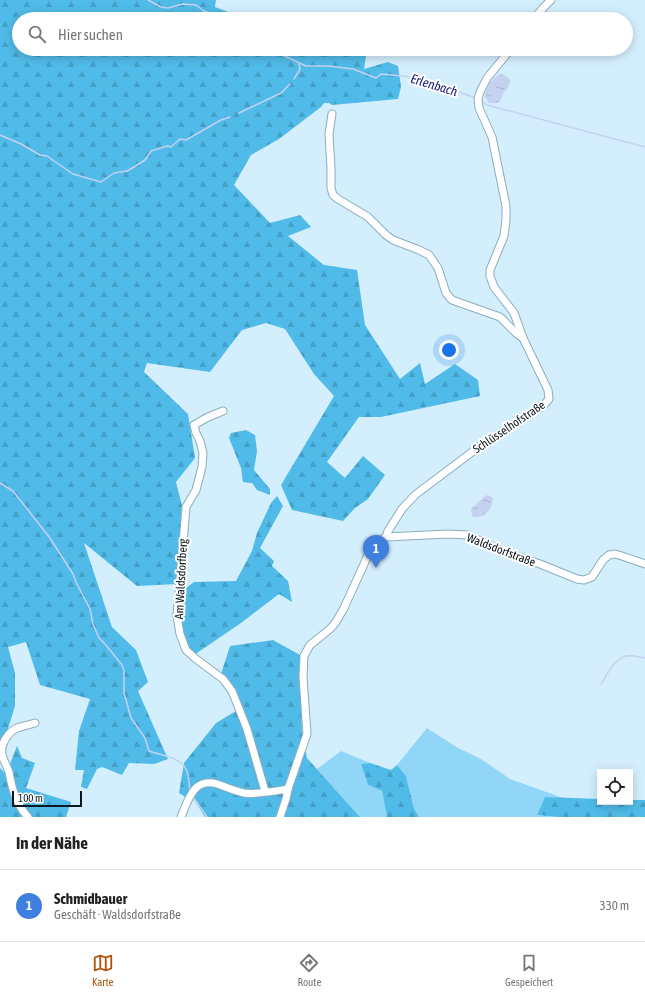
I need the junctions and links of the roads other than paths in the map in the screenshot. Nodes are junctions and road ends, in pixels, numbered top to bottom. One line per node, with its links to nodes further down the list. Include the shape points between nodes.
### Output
1 (551, 0): 2 (street)
2 (540, 12)
3 (505, 56): 5 (street, Schlüsselhofstraße, via 482,86 478,105 492,137 506,206 504,236 490,276 494,287 514,313)
4 (332, 114): 5 (street, via 329,134 333,195 368,217 393,240 429,255 438,268 446,293 452,300 500,317)
5 (524, 338): 7 (street, Schlüsselhofstraße, via 548,390 548,402 476,449 415,495 402,509)
6 (223, 412): 11 (street, Am Waldsdorfberg, via 194,425 203,453 202,467 196,490 186,507 177,616 186,650 223,679 232,690 247,729)
7 (386, 537): 8 (street, Waldsdorfstraße, via 468,535 504,552 584,580 592,577 609,555 615,554); 10 (street, via 369,553 336,622 310,645 304,656 307,734)
8 (645, 564)
9 (35, 723): 12 (street, via 15,729 9,734 3,744 2,754 18,805)
10 (288, 789): 11 (street); 14 (street)
11 (264, 791): 13 (street, via 245,793 212,782 199,784)
12 (28, 817)
13 (181, 817)
14 (280, 817)

